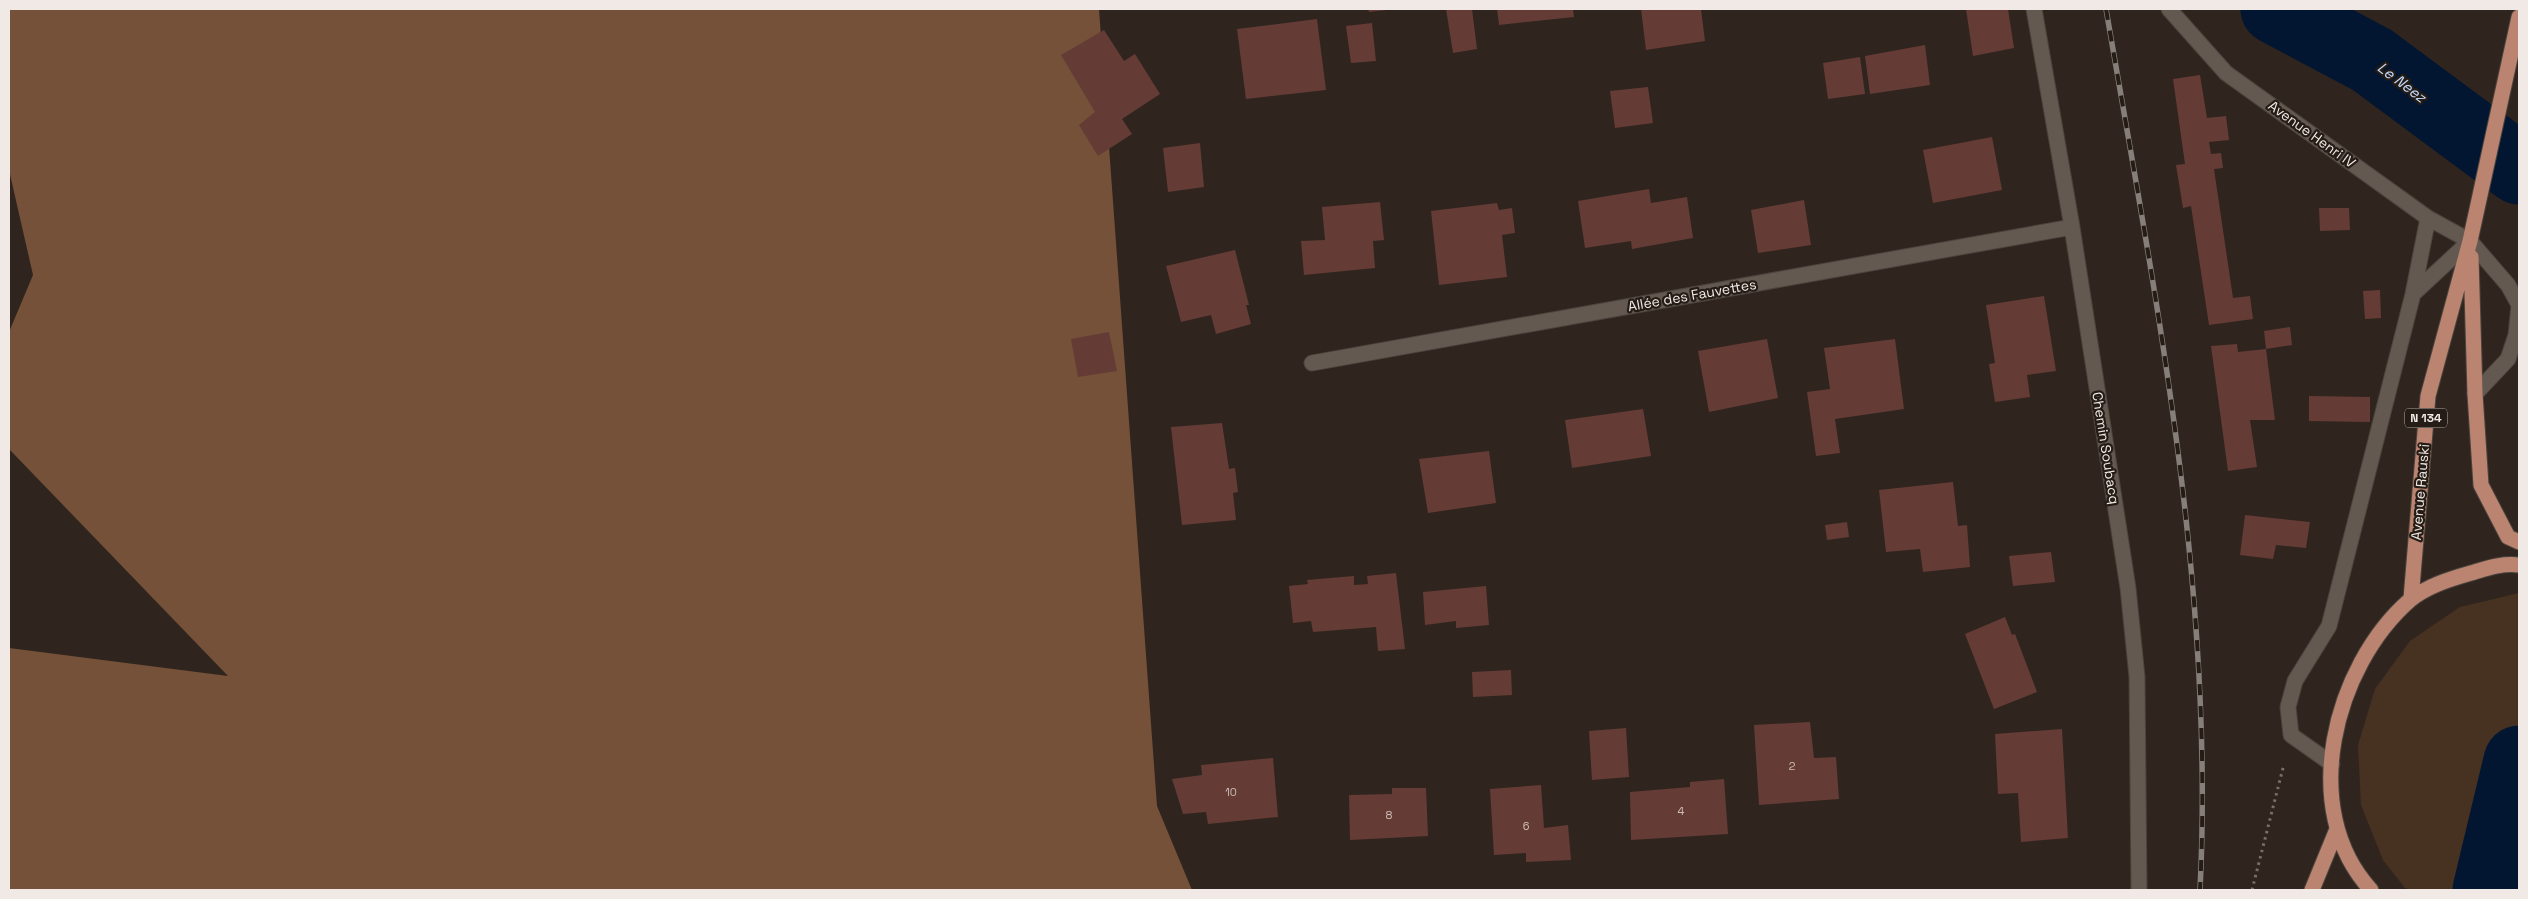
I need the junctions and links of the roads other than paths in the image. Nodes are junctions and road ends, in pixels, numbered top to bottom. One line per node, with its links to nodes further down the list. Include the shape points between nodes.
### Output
1 (2034, 9): 5 (street, Chemin Soubacq)
2 (2169, 9): 4 (street, Avenue Henri IV, via 2226,73)
3 (2518, 24): 6 (main road, Avenue Rauski / N 134)
4 (2428, 218): 6 (street, Avenue Henri IV); 7 (street)
5 (2072, 227): 8 (street, Allée des Fauvettes); 15 (street, Chemin Soubacq, via 2128,588 2137,677)
6 (2470, 241): 7 (street); 9 (main road, Avenue Rauski / N 134); 9 (street, via 2508,285 2519,305 2516,335 2508,359); 12 (main road, Avenue Rauski / N 134, via 2428,396)
7 (2413, 294): 13 (street, via 2329,626 2295,682 2288,707 2291,734)
8 (1312, 363)
9 (2475, 394): 10 (main road, Avenue Rauski / N 134, via 2481,485)
10 (2514, 540)
11 (2519, 565): 12 (main road, via 2506,564 2444,581)
12 (2411, 599): 13 (main road, via 2380,632 2356,672 2341,712)
13 (2332, 764): 14 (main road, via 2332,795)
14 (2338, 829): 16 (main road); 17 (main road, via 2350,860)
15 (2139, 890)
16 (2312, 890)
17 (2371, 890)

